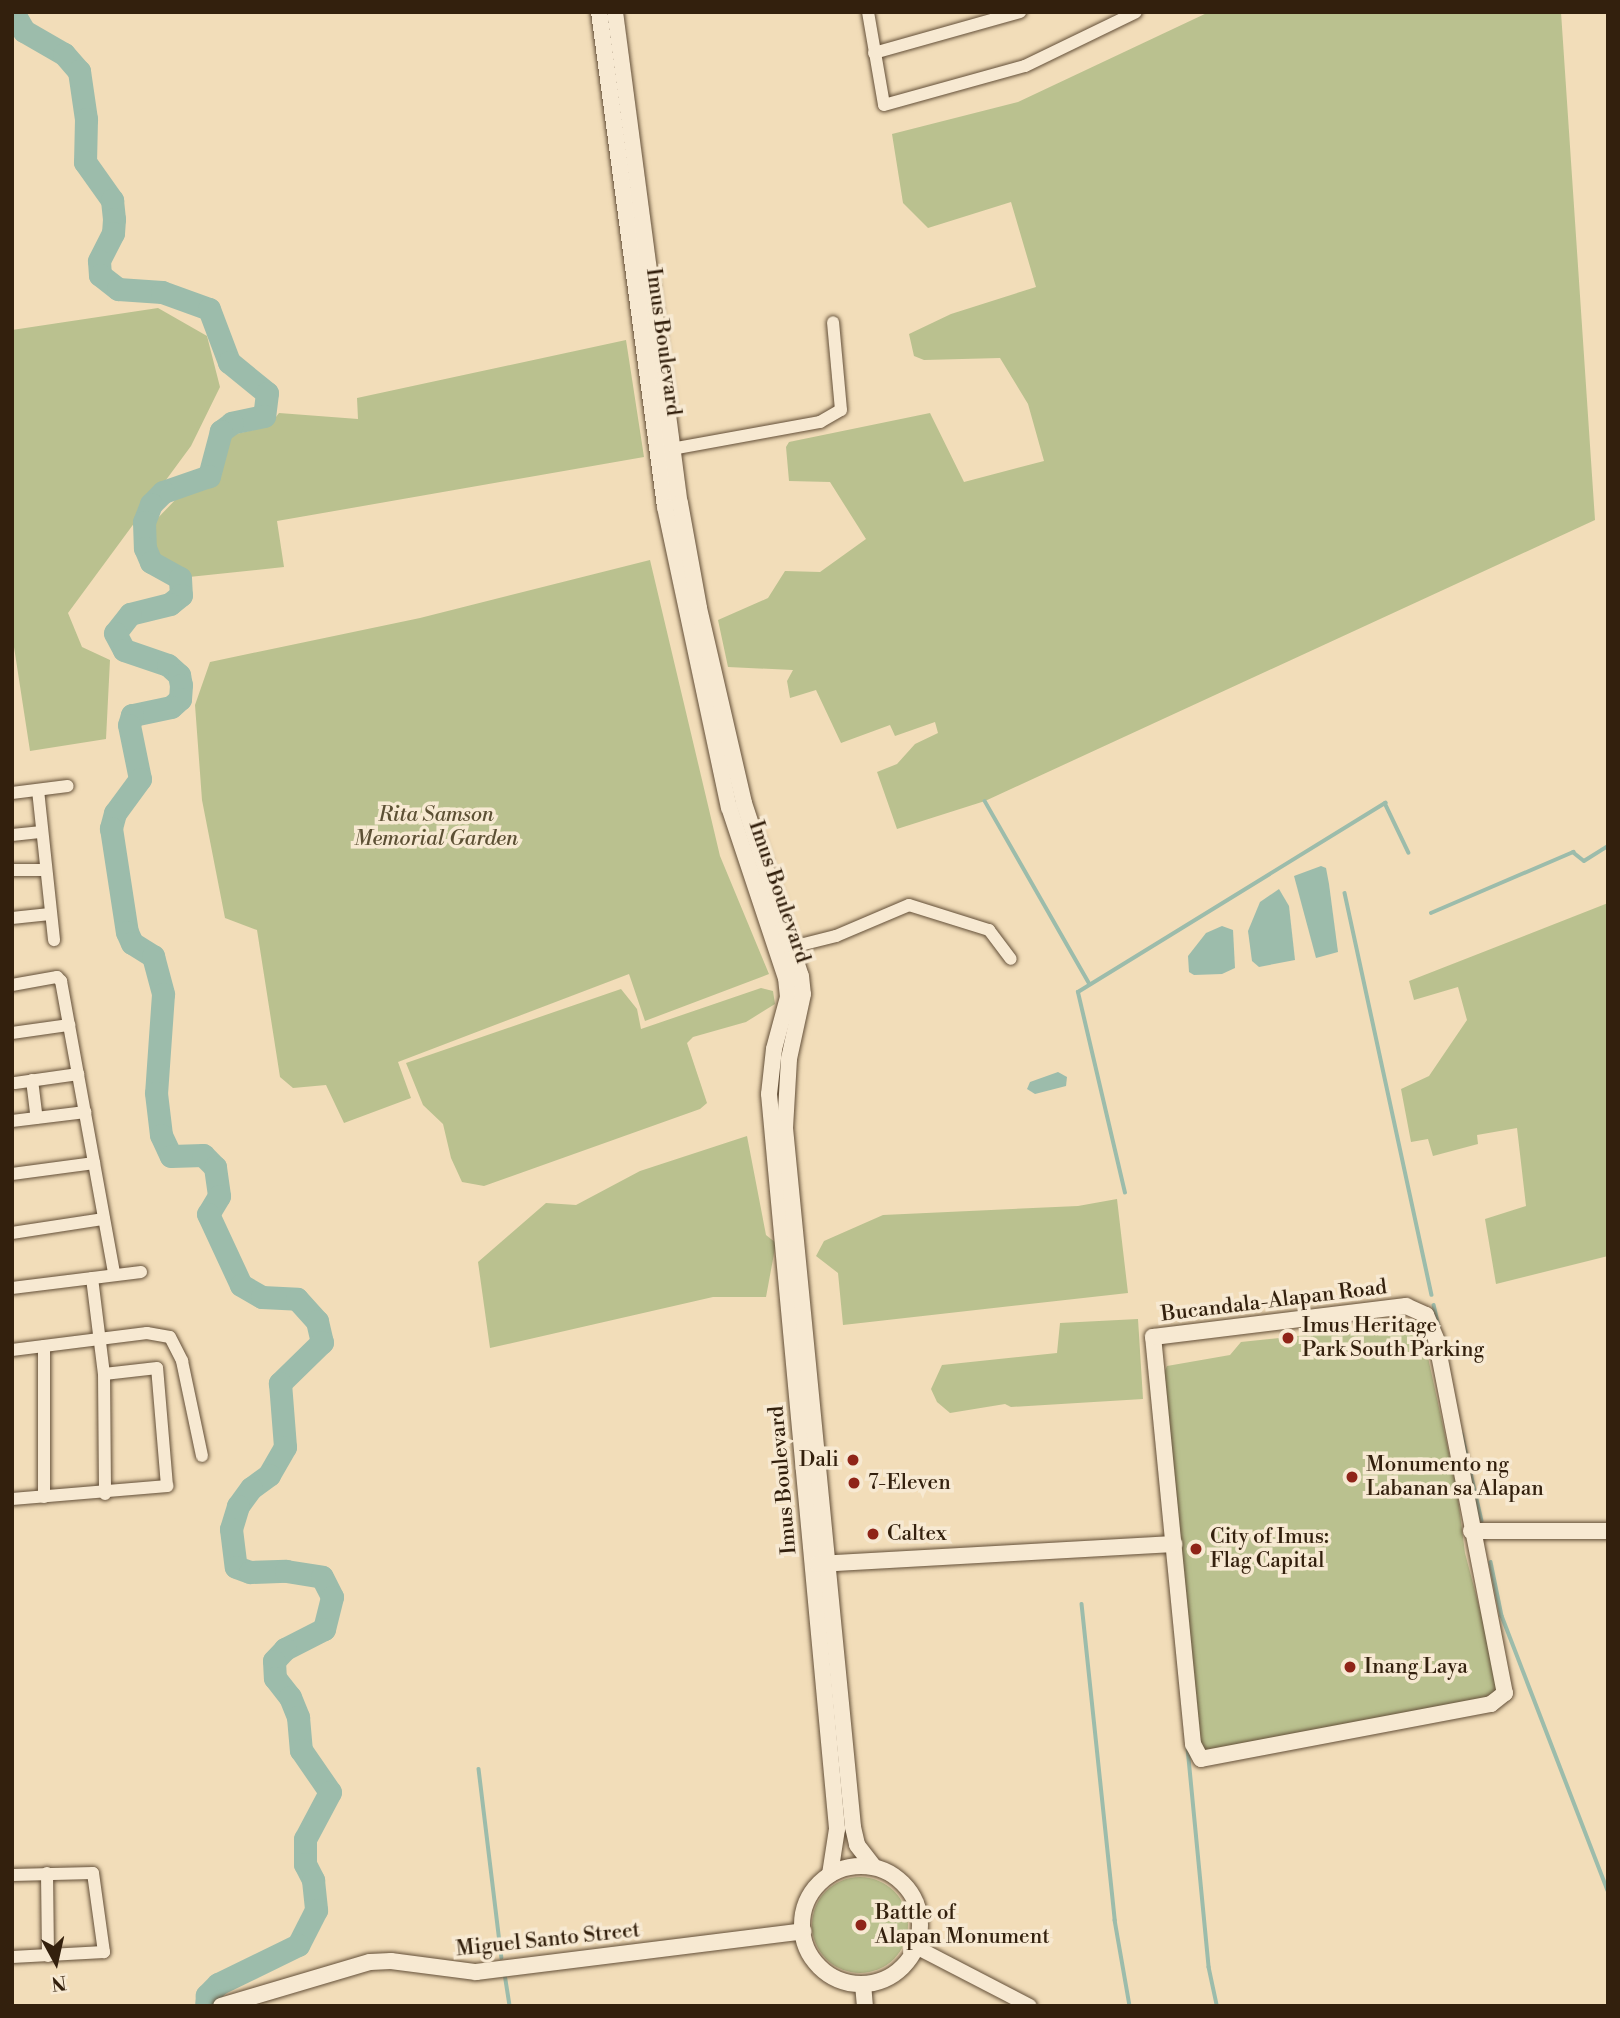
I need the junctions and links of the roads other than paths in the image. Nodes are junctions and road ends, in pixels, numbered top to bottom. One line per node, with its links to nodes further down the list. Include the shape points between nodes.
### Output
1 (599, 12): 8 (main road, Imus Boulevard)
2 (615, 12): 8 (main road, Imus Boulevard)
3 (867, 12): 6 (street)
4 (1020, 12): 6 (street)
5 (1136, 12): 6 (street, via 1025,66 884,105)
6 (874, 53)
7 (833, 322): 8 (street, via 841,410 820,422)
8 (665, 450): 19 (main road, Imus Boulevard, via 737,805)
9 (68, 786): 10 (street)
10 (38, 790): 11 (street); 12 (street)
11 (12, 793)
12 (42, 832): 13 (street); 15 (street)
13 (12, 835)
14 (12, 870): 15 (street)
15 (46, 870): 16 (street)
16 (50, 914): 17 (street); 18 (street)
17 (12, 918)
18 (54, 940)
19 (784, 949): 20 (street, via 836,936 909,905 989,930); 49 (main road, Imus Boulevard, via 803,994 789,1059 785,1128 821,1470)
20 (1011, 959)
21 (12, 985): 22 (street, via 60,978)
22 (69, 1025): 23 (street); 24 (street)
23 (12, 1033)
24 (78, 1074): 25 (street); 27 (street)
25 (32, 1080): 26 (street); 28 (street)
26 (15, 1083)
27 (85, 1112): 28 (street); 30 (street)
28 (37, 1118): 29 (street)
29 (12, 1121)
30 (94, 1163): 31 (street); 32 (street)
31 (12, 1174)
32 (104, 1219): 33 (street); 35 (street)
33 (12, 1233)
34 (141, 1272): 35 (street)
35 (114, 1273): 36 (street)
36 (92, 1278): 37 (street); 38 (street)
37 (12, 1288)
38 (100, 1338): 39 (street); 41 (street); 42 (street, via 148,1333 170,1337 182,1361)
39 (44, 1346): 40 (street); 44 (street)
40 (12, 1350)
41 (104, 1374): 43 (street); 43 (street, via 157,1368 168,1483)
42 (202, 1456)
43 (105, 1494): 44 (street)
44 (44, 1497): 45 (street)
45 (12, 1499)
46 (1471, 1531): 47 (main road); 48 (main road, Bucandala-Alapan Road, via 1506,1690 1501,1699 1206,1760 1196,1754 1193,1744); 48 (main road, Bucandala-Alapan Road, via 1436,1339 1426,1315 1406,1306 1153,1337)
47 (1608, 1531)
48 (1174, 1544): 49 (main road)
49 (819, 1564): 50 (main road, Imus Boulevard, via 853,1828 858,1845); 52 (main road, Imus Boulevard, via 837,1829)
50 (874, 1867): 52 (main road); 55 (main road, via 893,1874 916,1901 921,1929)
51 (47, 1873): 53 (street); 56 (street); 56 (street, via 93,1873 104,1952)
52 (830, 1874): 54 (main road, via 807,1901)
53 (12, 1875)
54 (803, 1931): 58 (main road, via 809,1953 826,1973); 59 (main road, Miguel Santo Street, via 486,1972 370,1962)
55 (916, 1947): 58 (main road, via 898,1971); 61 (street)
56 (48, 1955): 57 (street)
57 (12, 1958)
58 (863, 1984): 60 (main road)
59 (221, 2006)
60 (865, 2006)
61 (1030, 2006)

